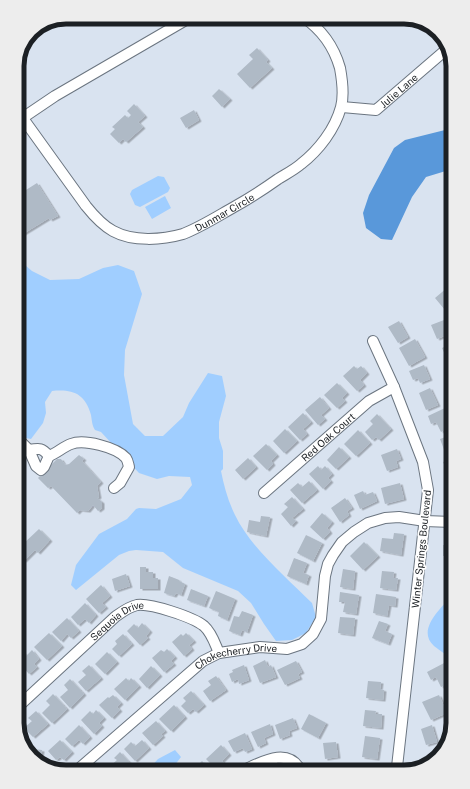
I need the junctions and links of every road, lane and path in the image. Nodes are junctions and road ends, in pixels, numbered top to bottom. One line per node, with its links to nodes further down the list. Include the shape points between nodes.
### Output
1 (179, 24): 5 (street, Dunmar Circle, via 54,96)
2 (312, 24): 4 (street, Dunmar Circle, via 329,42 337,57 341,74)
3 (444, 52): 4 (street, Julie Lane, via 376,110)
4 (342, 107): 6 (street, Dunmar Circle, via 327,137 301,164 250,198 190,231 176,236 150,239 120,234 96,219)
5 (24, 116)
6 (24, 124)
7 (373, 341): 8 (street, Winter Springs Boulevard)
8 (394, 387): 13 (street, Red Oak Court, via 369,401); 14 (street, Winter Springs Boulevard, via 423,462 428,490)
9 (24, 445): 10 (street)
10 (29, 450): 11 (street, via 39,448); 11 (street, via 36,466 41,470)
11 (49, 456): 12 (street, via 79,442 110,448 120,453 127,460 129,467)
12 (114, 488)
13 (264, 493)
14 (425, 521): 15 (street, Chokecherry Drive); 16 (street, Chokecherry Drive, via 399,517 385,518 368,523 342,542 328,564 321,619 313,634 302,644 287,649 260,647); 21 (street, Winter Springs Boulevard)
15 (446, 522)
16 (219, 652): 17 (street, Sequoia Drive, via 210,633 194,620 148,605 137,605 127,608 115,617); 18 (street, Chokecherry Drive, via 203,661)
17 (24, 701)
18 (83, 765)
19 (256, 765): 20 (street, via 280,757 290,758)
20 (298, 765)
21 (396, 765)

